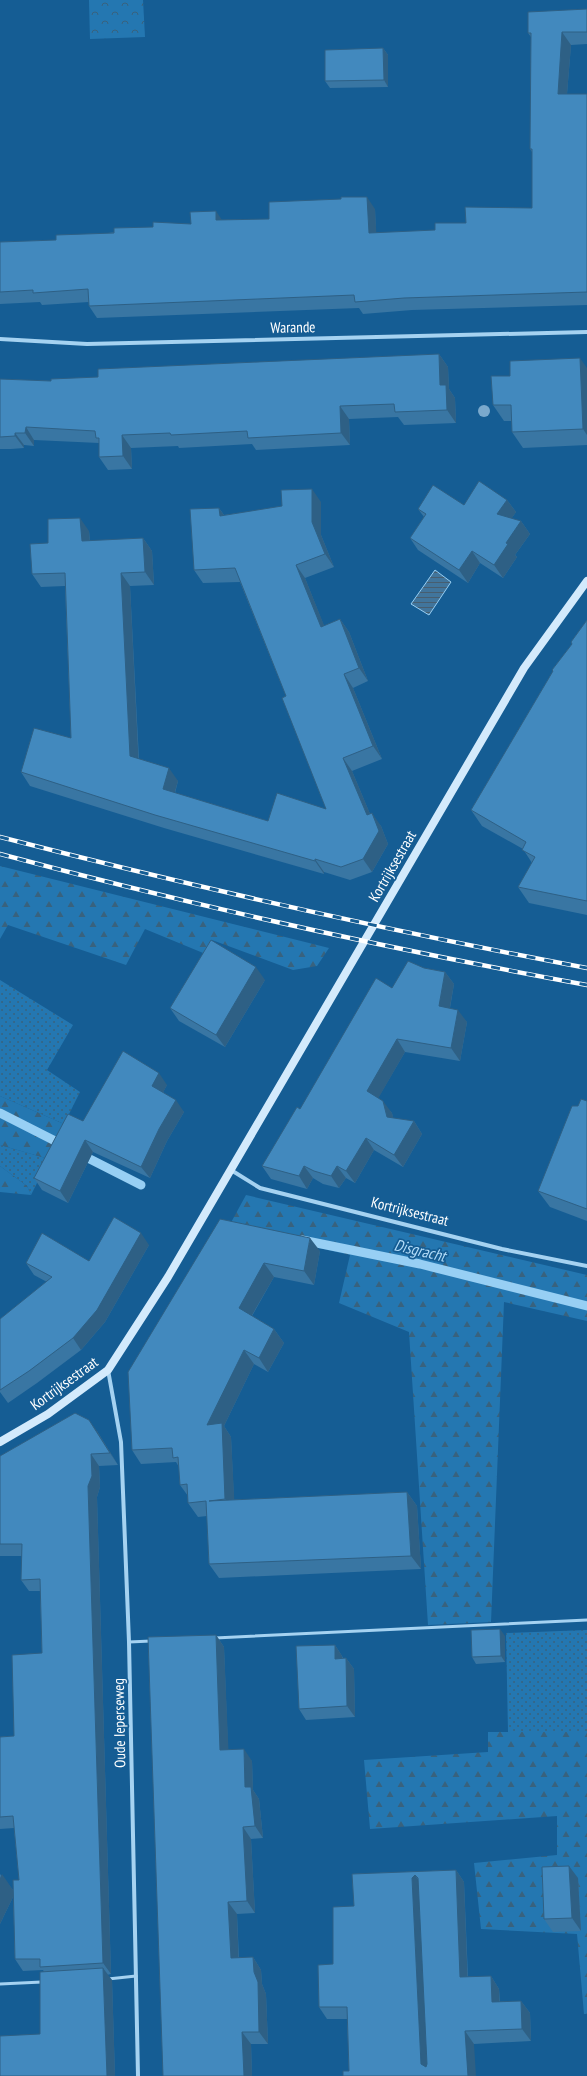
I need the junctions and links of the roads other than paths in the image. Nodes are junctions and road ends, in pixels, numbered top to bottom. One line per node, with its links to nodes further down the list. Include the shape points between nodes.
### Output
1 (587, 332): 2 (street, Warande, via 86,344)
2 (0, 339)
3 (587, 581): 4 (street, Kortrijksestraat, via 524,668)
4 (230, 1170): 5 (street, Kortrijksestraat, via 260,1188 502,1249); 6 (street, Kortrijksestraat, via 168,1277)
5 (587, 1266)
6 (108, 1370): 7 (street, Kortrijksestraat, via 48,1414); 11 (street, Oude Ieperseweg, via 121,1442)
7 (0, 1442)
8 (587, 1620): 9 (lane)
9 (208, 1638)
10 (153, 1640): 11 (lane)
11 (129, 1642): 12 (street, Oude Ieperseweg)
12 (136, 1976): 13 (lane); 16 (street, Oude Ieperseweg)
13 (105, 1979)
14 (45, 1982): 15 (lane)
15 (0, 1984)
16 (138, 2076)

